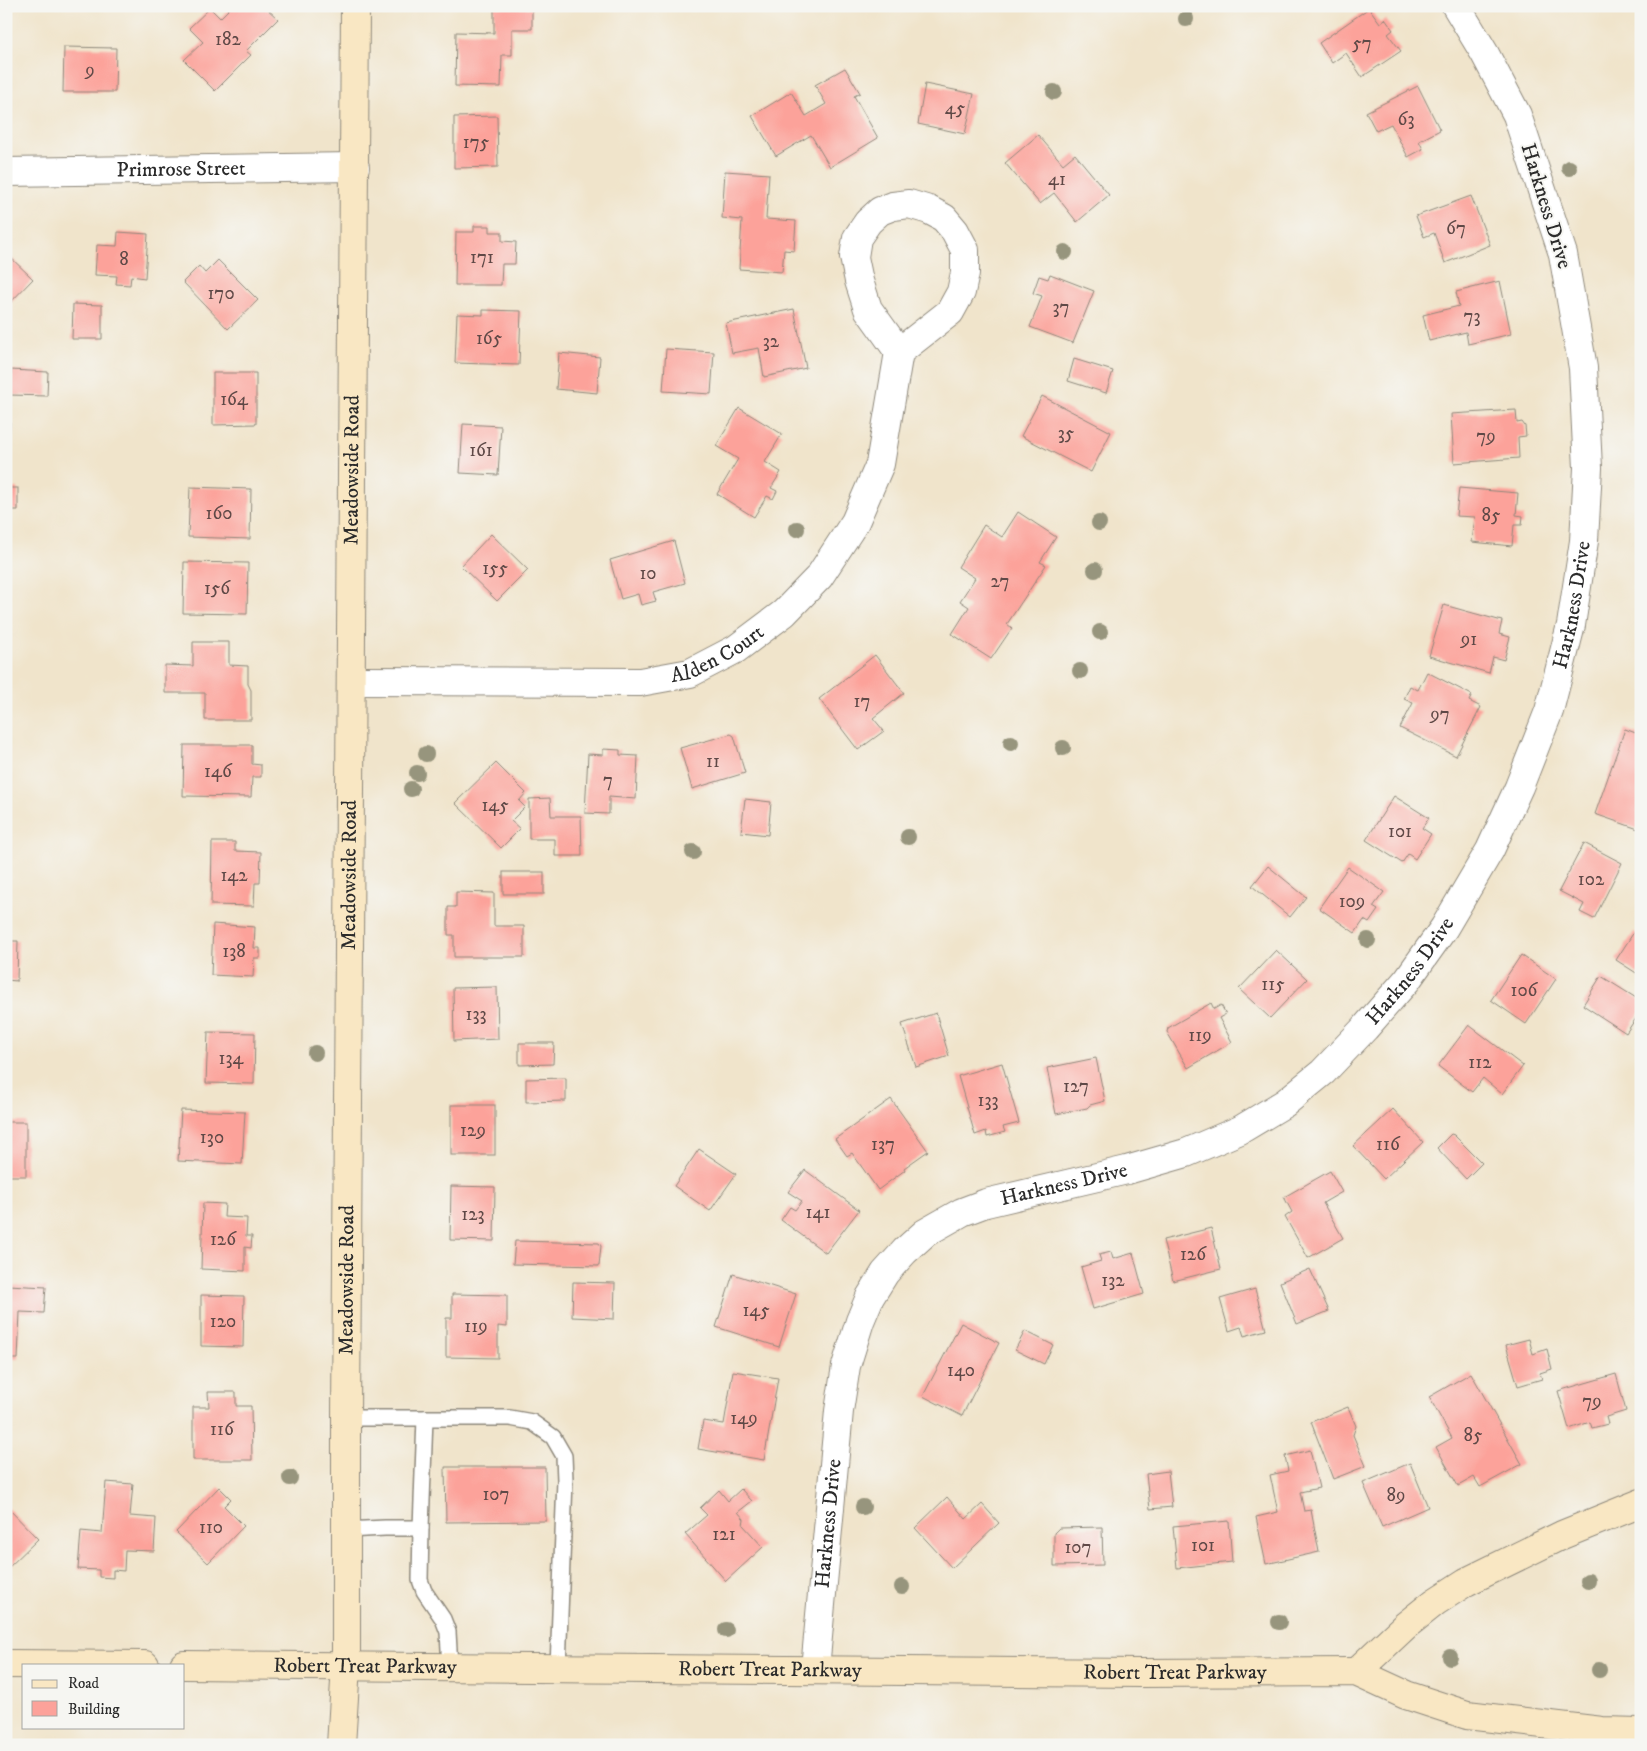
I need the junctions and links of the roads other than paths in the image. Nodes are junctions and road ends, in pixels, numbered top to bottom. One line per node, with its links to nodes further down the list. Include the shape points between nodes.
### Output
1 (355, 6): 3 (street, Meadowside Road)
2 (1456, 6): 18 (street, Harkness Drive, via 1517,115 1563,254 1583,368 1588,468 1584,540 1571,625 1549,712 1490,850 1444,928 1407,980 1323,1072 1285,1103 1240,1130 1186,1153 986,1203 962,1212 925,1233 886,1274 870,1297 846,1366)
3 (354, 168): 4 (street, Primrose Street); 6 (street, Meadowside Road)
4 (6, 172)
5 (899, 352): 5 (street, via 868,309 854,257 857,238 868,222 893,206 909,204 929,210 949,224 964,250 965,273 961,292 950,312); 6 (street, Alden Court, via 880,464 854,522 819,577 784,613 736,648 690,673 640,682)
6 (351, 681): 7 (street, Meadowside Road)
7 (346, 1418): 8 (lane); 11 (street, Meadowside Road)
8 (424, 1418): 10 (lane); 17 (lane, via 510,1418 532,1422 553,1437 564,1456)
9 (1641, 1503): 19 (street, via 1562,1535 1466,1582 1404,1626)
10 (421, 1528): 11 (lane); 16 (lane, via 420,1580 444,1619)
11 (346, 1530): 15 (street, Meadowside Road)
12 (6, 1664): 13 (street)
13 (22, 1664)
14 (185, 1665): 15 (street, Robert Treat Parkway)
15 (346, 1666): 16 (street, Robert Treat Parkway); 22 (street, Meadowside Road)
16 (450, 1667): 17 (street, Robert Treat Parkway)
17 (558, 1668): 18 (street, Robert Treat Parkway)
18 (815, 1669): 19 (street, Robert Treat Parkway)
19 (1356, 1672): 21 (street, Robert Treat Parkway, via 1406,1695 1467,1715)
20 (1641, 1732): 21 (street, Robert Treat Parkway)
21 (1603, 1738)
22 (340, 1745)

